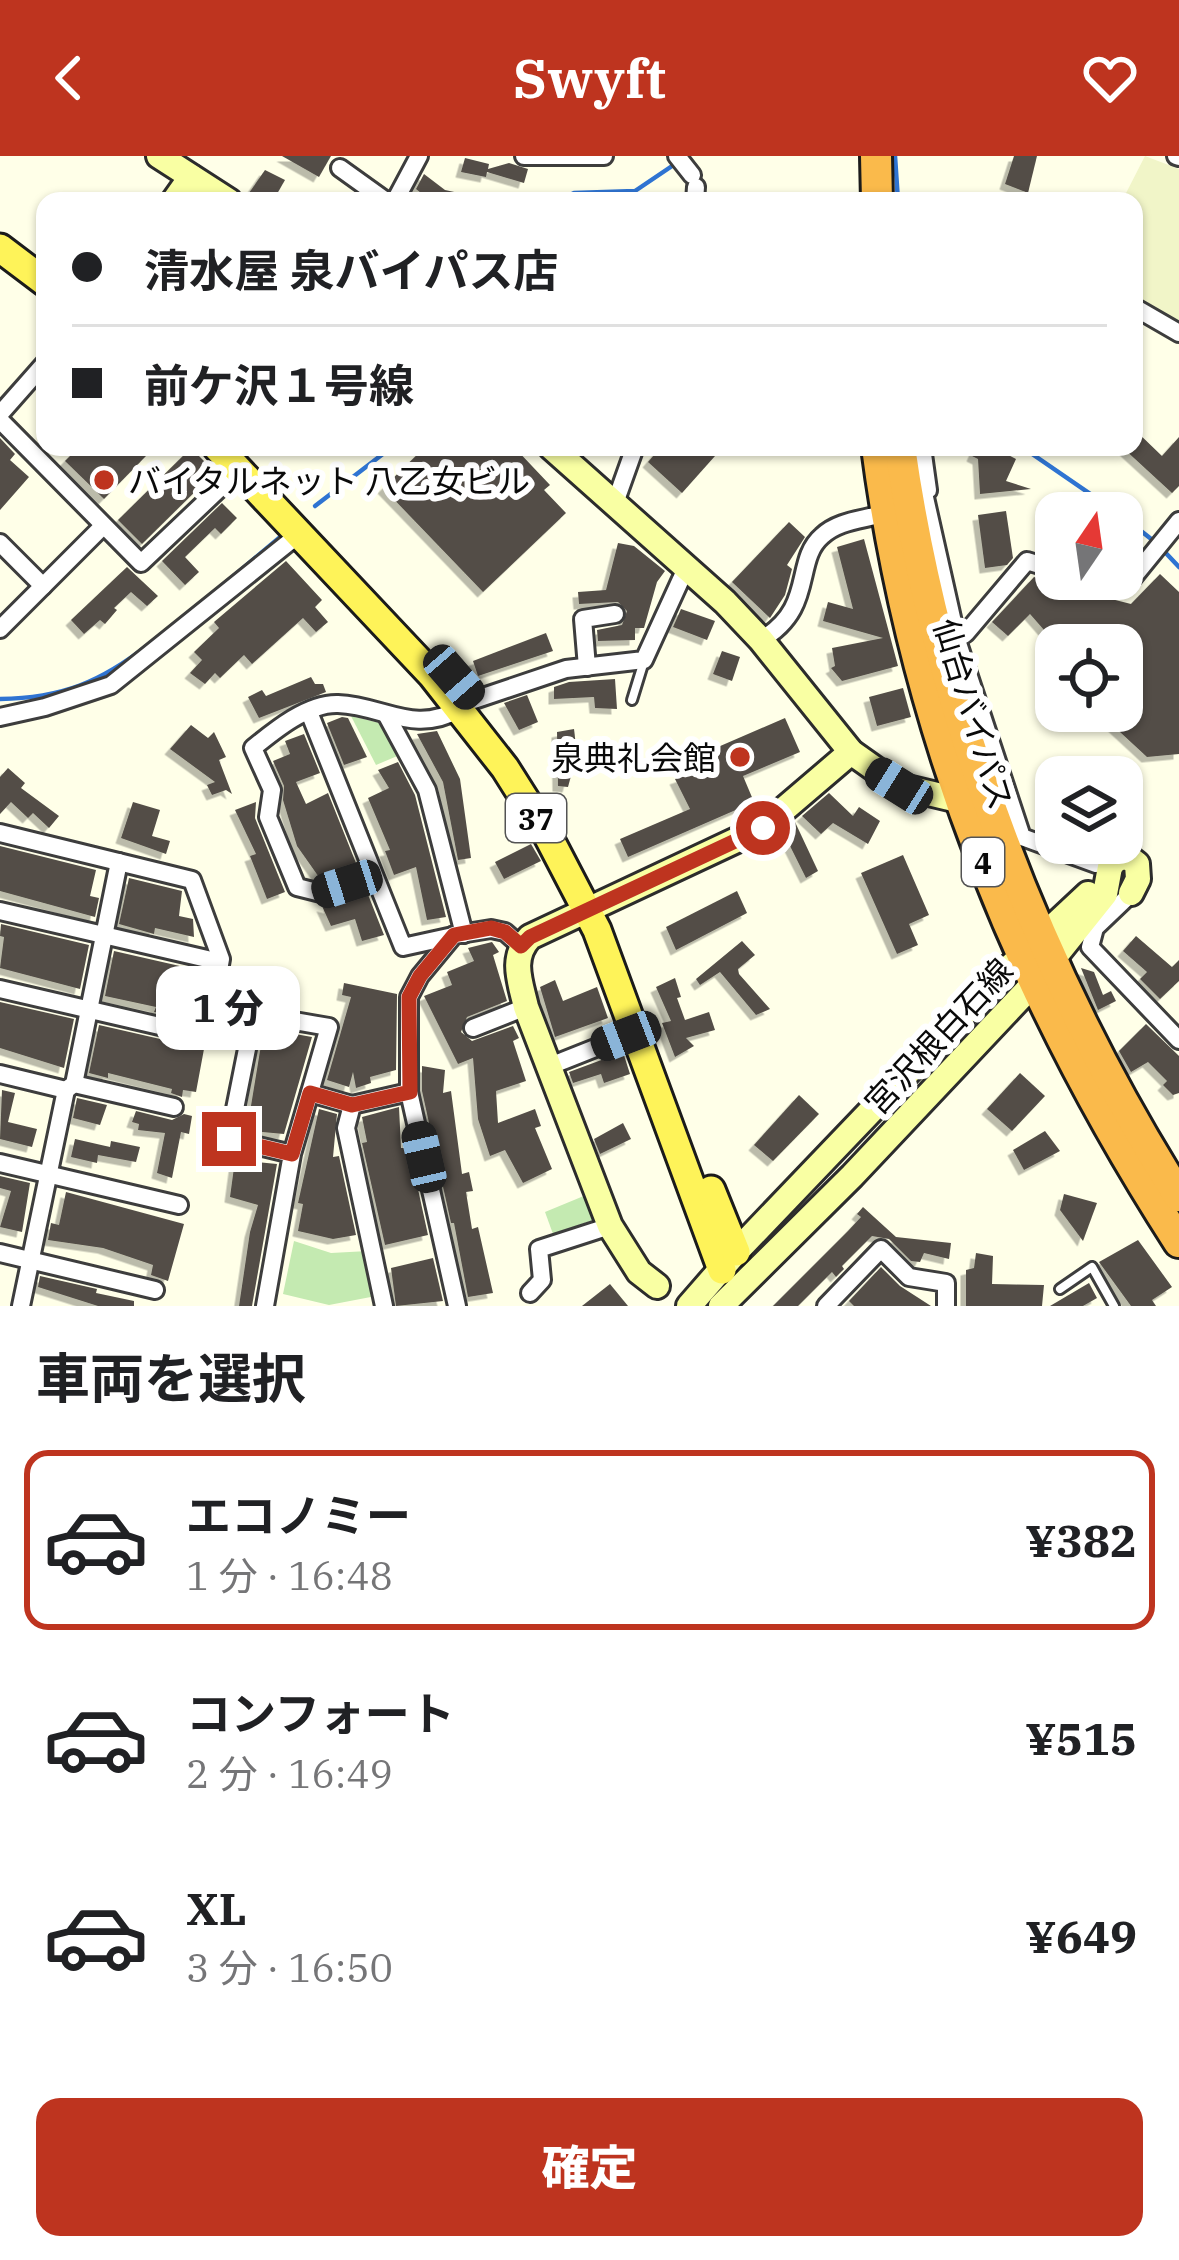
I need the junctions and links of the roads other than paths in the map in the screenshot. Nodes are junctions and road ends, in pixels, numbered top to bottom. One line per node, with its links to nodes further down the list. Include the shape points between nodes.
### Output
1 (159, 156): 7 (street)
2 (419, 156): 12 (street)
3 (524, 156): 4 (street)
4 (604, 156)
5 (856, 156): 13 (highway)
6 (876, 156): 14 (highway)
7 (196, 166): 9 (street); 10 (street)
8 (340, 168): 11 (street)
9 (179, 192)
10 (221, 192)
11 (373, 192)
12 (400, 192)
13 (856, 192)
14 (877, 192)
15 (0, 230): 17 (main road)
16 (0, 248): 18 (main road)
17 (36, 256)
18 (36, 275)
19 (1143, 312): 20 (street)
20 (1179, 333)
21 (36, 374): 22 (street)
22 (0, 417): 23 (street)
23 (36, 455)
24 (37, 456): 33 (street)
25 (561, 456): 32 (street)
26 (632, 456): 32 (street)
27 (882, 456): 31 (highway, 仙台バイパス / 4)
28 (902, 456): 31 (highway, 仙台バイパス / 4)
29 (923, 456): 31 (street, via 928,490)
30 (239, 459): 33 (street, via 141,562); 35 (main road, 37); 48 (main road, 37)
31 (906, 502): 43 (street, via 818,538 793,611); 44 (highway, 仙台バイパス / 4); 53 (highway, 仙台バイパス / 4, via 925,689)
32 (615, 503): 39 (street)
33 (103, 526): 40 (street)
34 (1177, 526): 38 (street)
35 (298, 535): 48 (main road, 37); 51 (street, via 111,685)
36 (0, 543): 40 (street)
37 (1035, 563): 44 (street, via 1027,561)
38 (1143, 565)
39 (687, 566): 43 (street); 45 (street)
40 (43, 586): 42 (street)
41 (615, 614): 46 (street, via 583,619)
42 (0, 629)
43 (761, 640): 52 (street)
44 (949, 643): 55 (street, via 1022,838); 66 (highway, 仙台バイパス / 4, via 962,721 1023,892)
45 (644, 660): 46 (street); 47 (lane)
46 (587, 667): 48 (street)
47 (632, 700)
48 (467, 704): 50 (street, via 418,723); 61 (main road, 37, via 558,824)
49 (308, 712): 50 (street, via 334,704); 59 (street); 59 (street, via 253,748 272,790 268,818 296,887 321,893)
50 (387, 716): 63 (street, via 427,790)
51 (0, 717)
52 (851, 752): 53 (street, via 899,786); 61 (street, via 763,828)
53 (958, 800): 66 (highway, 仙台バイパス / 4)
54 (0, 833): 57 (street)
55 (1035, 840)
56 (1143, 856): 60 (street, via 1145,878)
57 (119, 862): 64 (street); 67 (street, via 192,880)
58 (1100, 864): 66 (street, 宮沢根白石線, via 1090,892)
59 (374, 876): 63 (street, via 403,947)
60 (1131, 893): 66 (street, 宮沢根白石線, via 1137,864 1116,859 1105,894); 73 (street, via 1095,928 1090,947)
61 (595, 907): 65 (street); 72 (main road, 37); 90 (main road, 37)
62 (0, 911): 64 (street)
63 (459, 934): 65 (street, via 491,928); 77 (street, via 409,997)
64 (104, 935): 67 (street); 70 (street)
65 (521, 946): 69 (street)
66 (1037, 958): 84 (highway, 仙台バイパス / 4); 87 (highway, 仙台バイパス / 4, via 1095,1105); 90 (street, 宮沢根白石線, via 852,1176)
67 (220, 962): 70 (street, via 207,1037)
68 (0, 989): 70 (street)
69 (526, 1007): 71 (street); 74 (street)
70 (89, 1010): 76 (street)
71 (473, 1028)
72 (633, 1034): 74 (street); 90 (main road, 37)
73 (1179, 1040)
74 (550, 1066): 86 (street)
75 (0, 1074): 76 (street)
76 (70, 1087): 80 (street); 83 (street)
77 (410, 1092): 79 (street); 99 (street)
78 (310, 1093): 79 (street); 81 (street); 81 (street, via 328,1027 254,1014 229,1139)
79 (352, 1105): 98 (street, via 346,1128)
80 (174, 1107)
81 (292, 1154): 97 (street)
82 (0, 1163): 83 (street)
83 (48, 1175): 85 (street); 89 (street)
84 (1179, 1196)
85 (179, 1204)
86 (610, 1226): 91 (street); 94 (street, via 539,1250 542,1280)
87 (1179, 1242)
88 (0, 1253): 89 (street)
89 (31, 1261): 93 (street); 96 (street)
90 (738, 1277): 100 (street); 101 (street)
91 (657, 1286)
92 (1060, 1289): 103 (lane, via 1092,1267)
93 (155, 1290)
94 (530, 1293)
95 (828, 1305): 102 (street, via 881,1249 910,1277 946,1283)
96 (21, 1306)
97 (265, 1306)
98 (384, 1306)
99 (457, 1306)
100 (689, 1306)
101 (721, 1306)
102 (946, 1306)
103 (1114, 1306)

